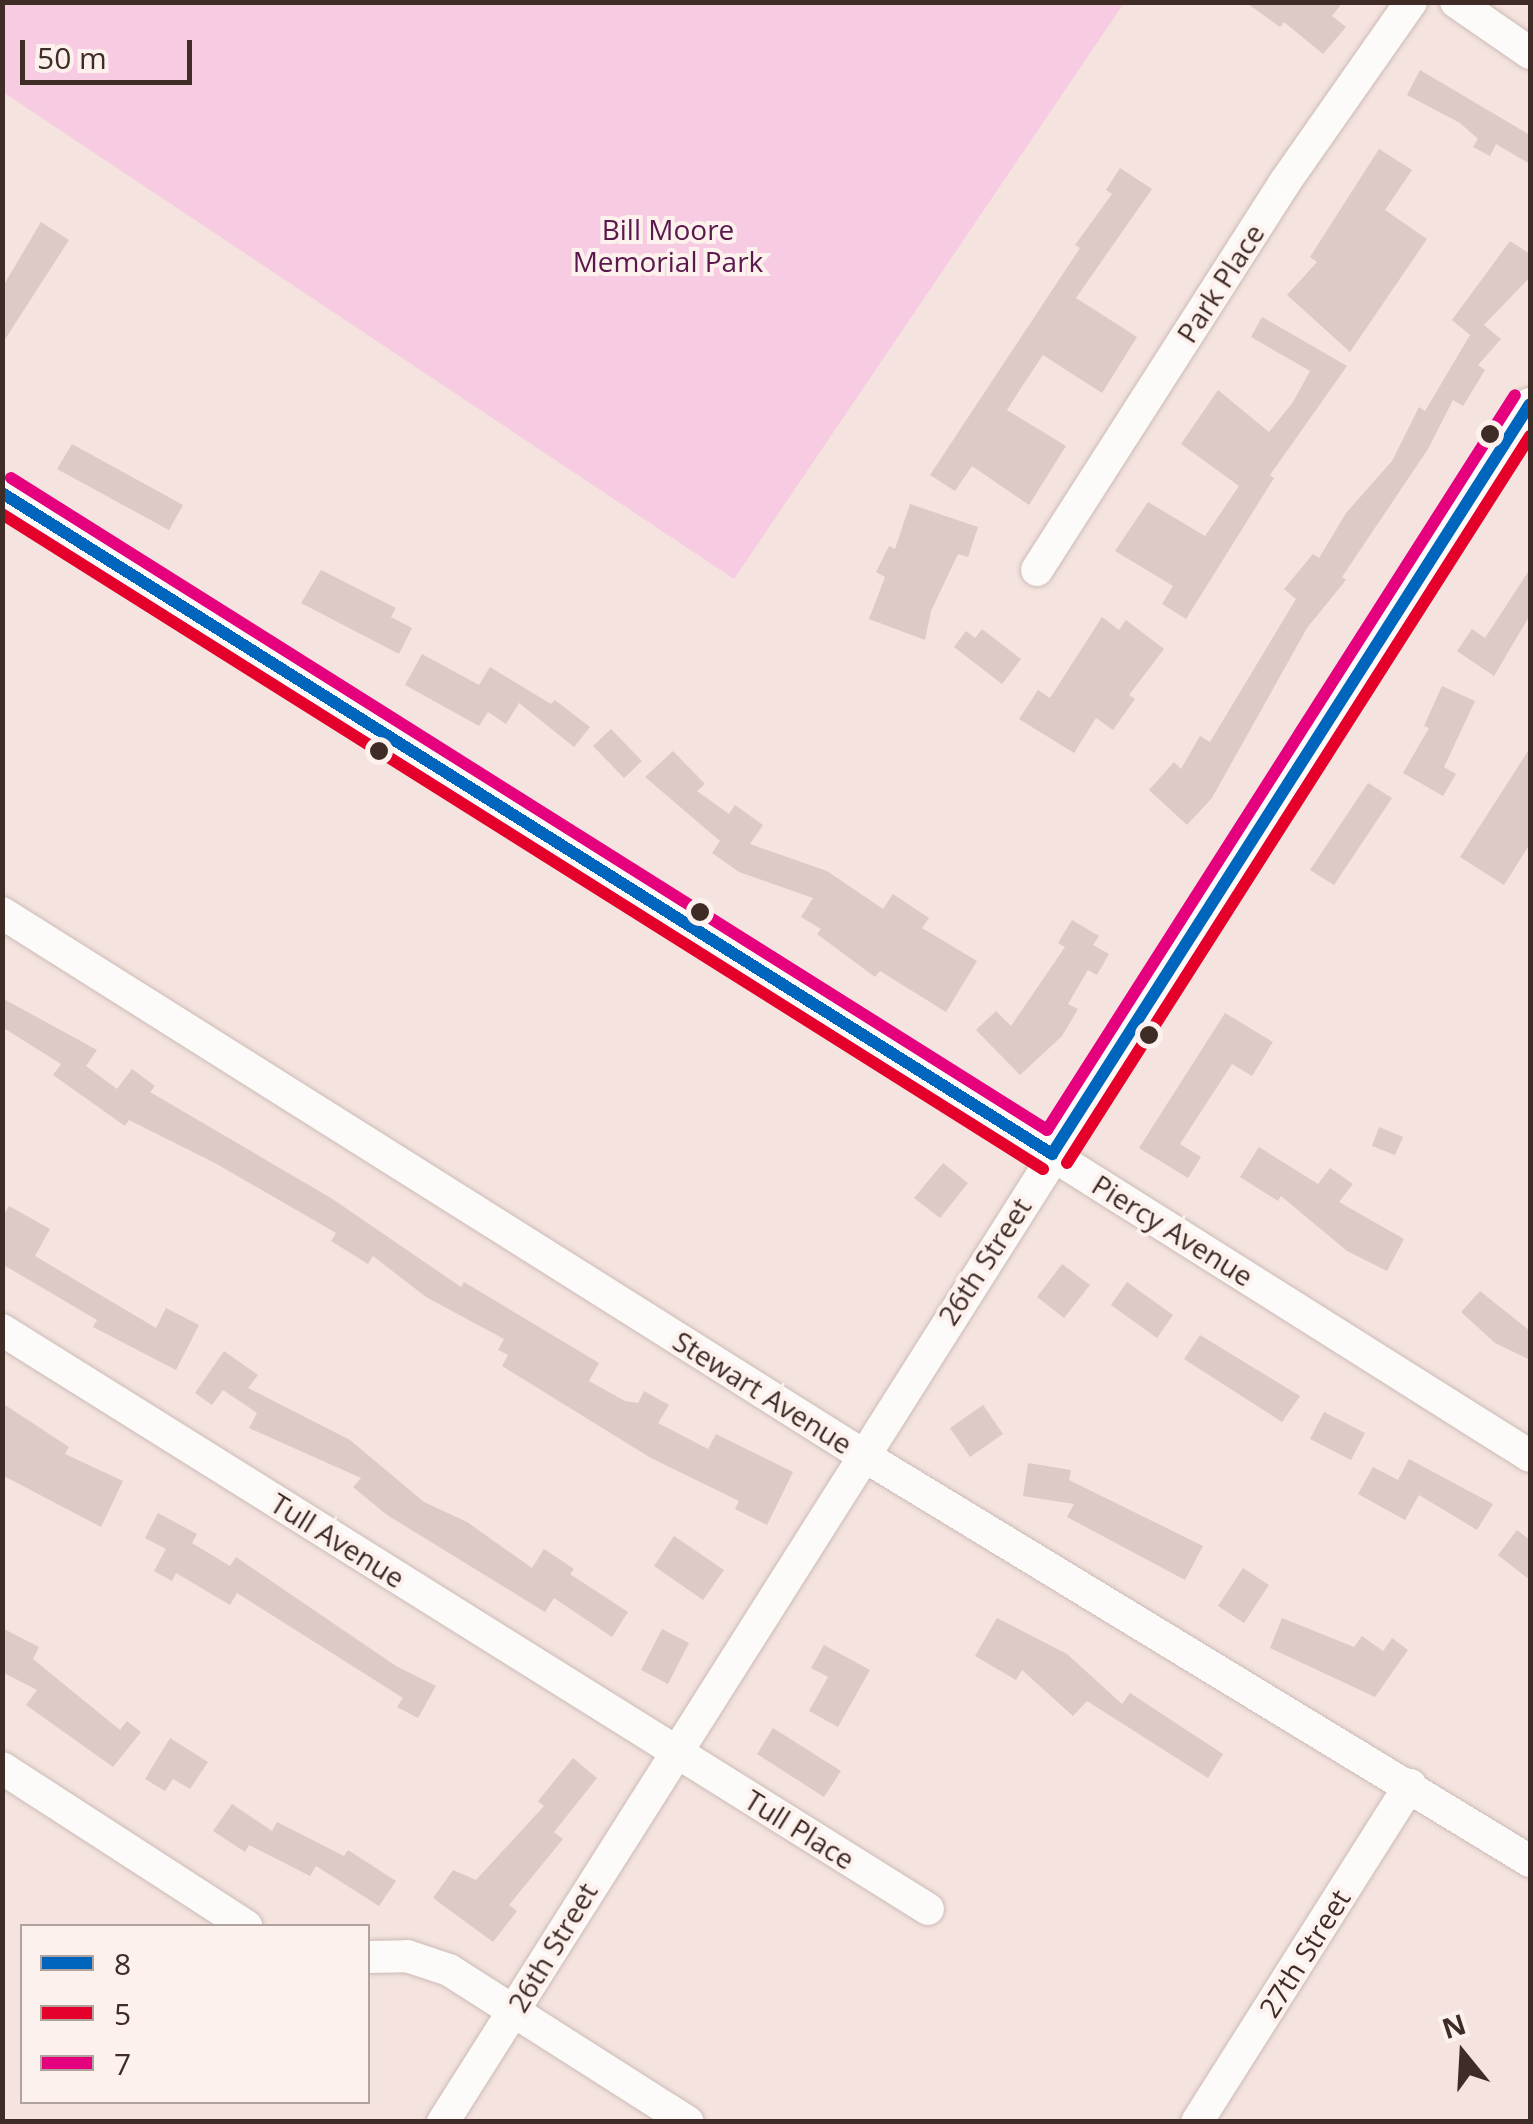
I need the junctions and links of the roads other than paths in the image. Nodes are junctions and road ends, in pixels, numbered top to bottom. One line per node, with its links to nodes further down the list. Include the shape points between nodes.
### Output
1 (1411, 2): 6 (street, Park Place, via 1285,182)
2 (1470, 6): 3 (street)
3 (1530, 53)
4 (1530, 404): 8 (street, 26th Street)
5 (2, 492): 8 (street, Piercy Avenue)
6 (1037, 570)
7 (2, 913): 10 (street, Stewart Avenue)
8 (1052, 1154): 10 (street, 26th Street); 11 (street, Piercy Avenue)
9 (2, 1330): 12 (street, Tull Avenue)
10 (861, 1454): 12 (street, 26th Street); 14 (street, Stewart Avenue)
11 (1530, 1456)
12 (673, 1749): 16 (street, Tull Place); 19 (street, 26th Street)
13 (2, 1768): 17 (street)
14 (1410, 1785): 15 (street, Stewart Avenue); 22 (street, 27th Street)
15 (1530, 1860)
16 (928, 1909)
17 (243, 1924)
18 (370, 1957): 19 (street, via 407,1956 449,1970)
19 (515, 2008): 20 (street, 26th Street); 21 (street)
20 (442, 2122)
21 (688, 2122)
22 (1197, 2122)

